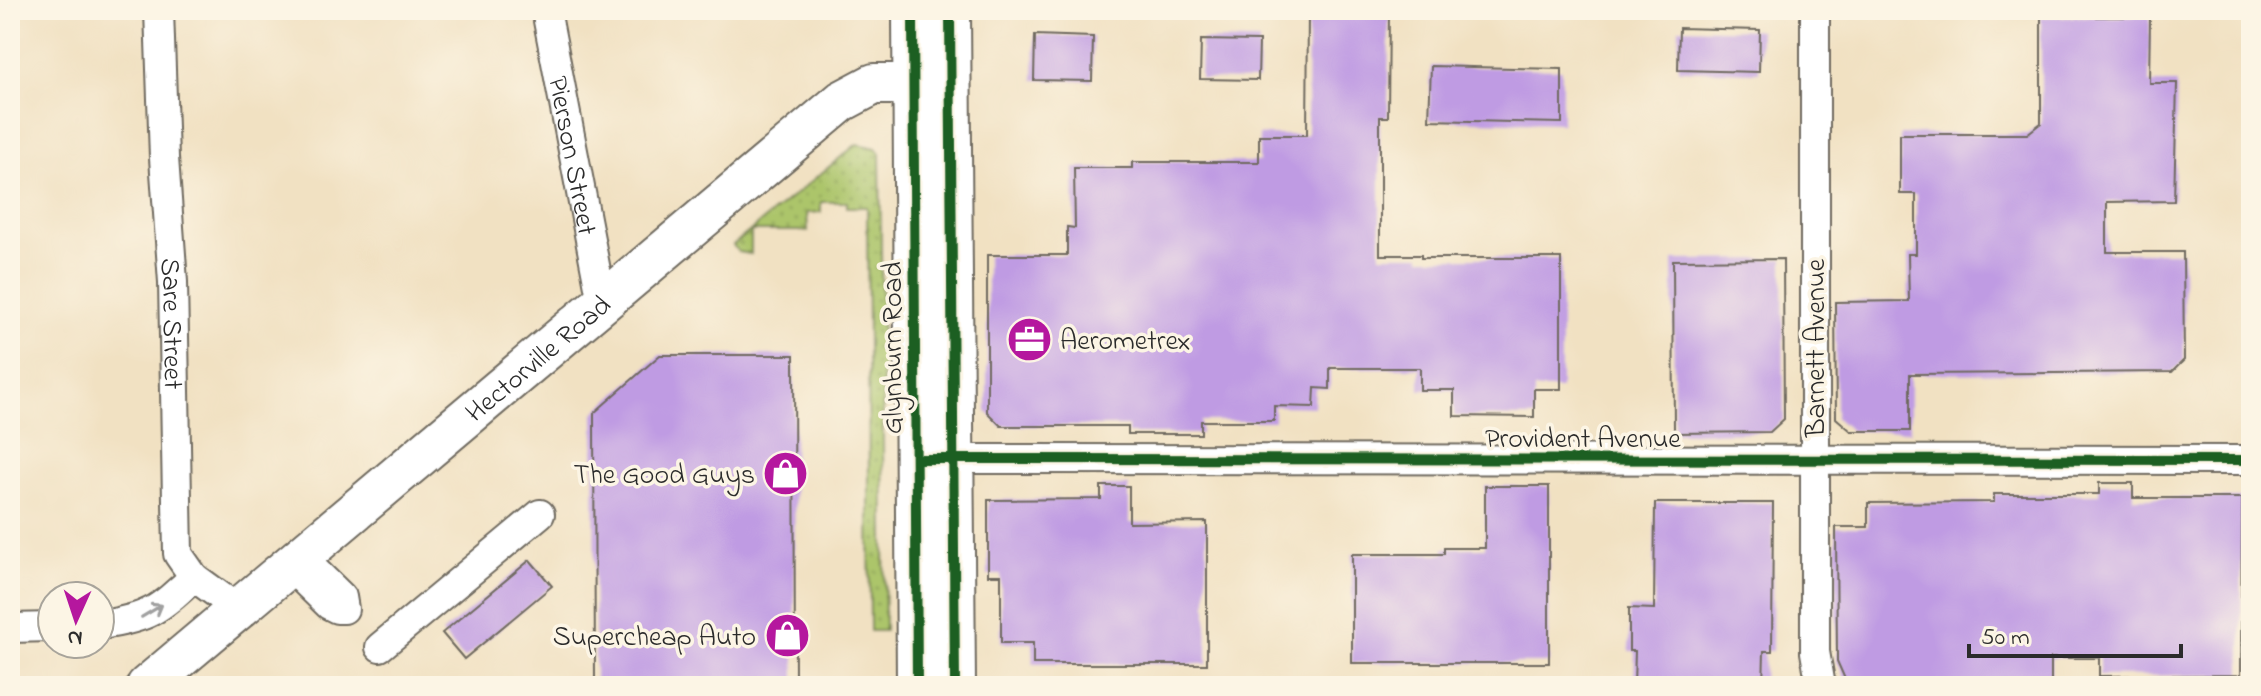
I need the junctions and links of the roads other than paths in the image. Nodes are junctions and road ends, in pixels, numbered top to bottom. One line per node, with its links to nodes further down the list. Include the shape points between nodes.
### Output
1 (159, 10): 12 (street, Sare Street, via 173,282 178,554)
2 (546, 10): 7 (street, Pierson Street)
3 (913, 10): 6 (main road, Glynburn Road)
4 (950, 10): 6 (main road, Glynburn Road)
5 (1815, 10): 10 (street, Barnett Avenue)
6 (932, 83): 7 (main road, Hectorville Road, via 874,84 842,101); 8 (main road, Glynburn Road)
7 (602, 302): 13 (main road, Hectorville Road)
8 (934, 459): 10 (street, Provident Avenue); 19 (main road, Glynburn Road); 20 (main road, Glynburn Road)
9 (2251, 460): 10 (street, Provident Avenue)
10 (1813, 461): 21 (street, Barnett Avenue, via 1815,652)
11 (540, 514): 17 (street)
12 (194, 577): 13 (street, Sare Street); 14 (street, one-way to 12, via 152,612)
13 (238, 609): 18 (main road, Hectorville Road)
14 (116, 623)
15 (36, 627): 16 (street)
16 (10, 628)
17 (380, 647)
18 (148, 685)
19 (917, 686)
20 (955, 686)
21 (1821, 686)

